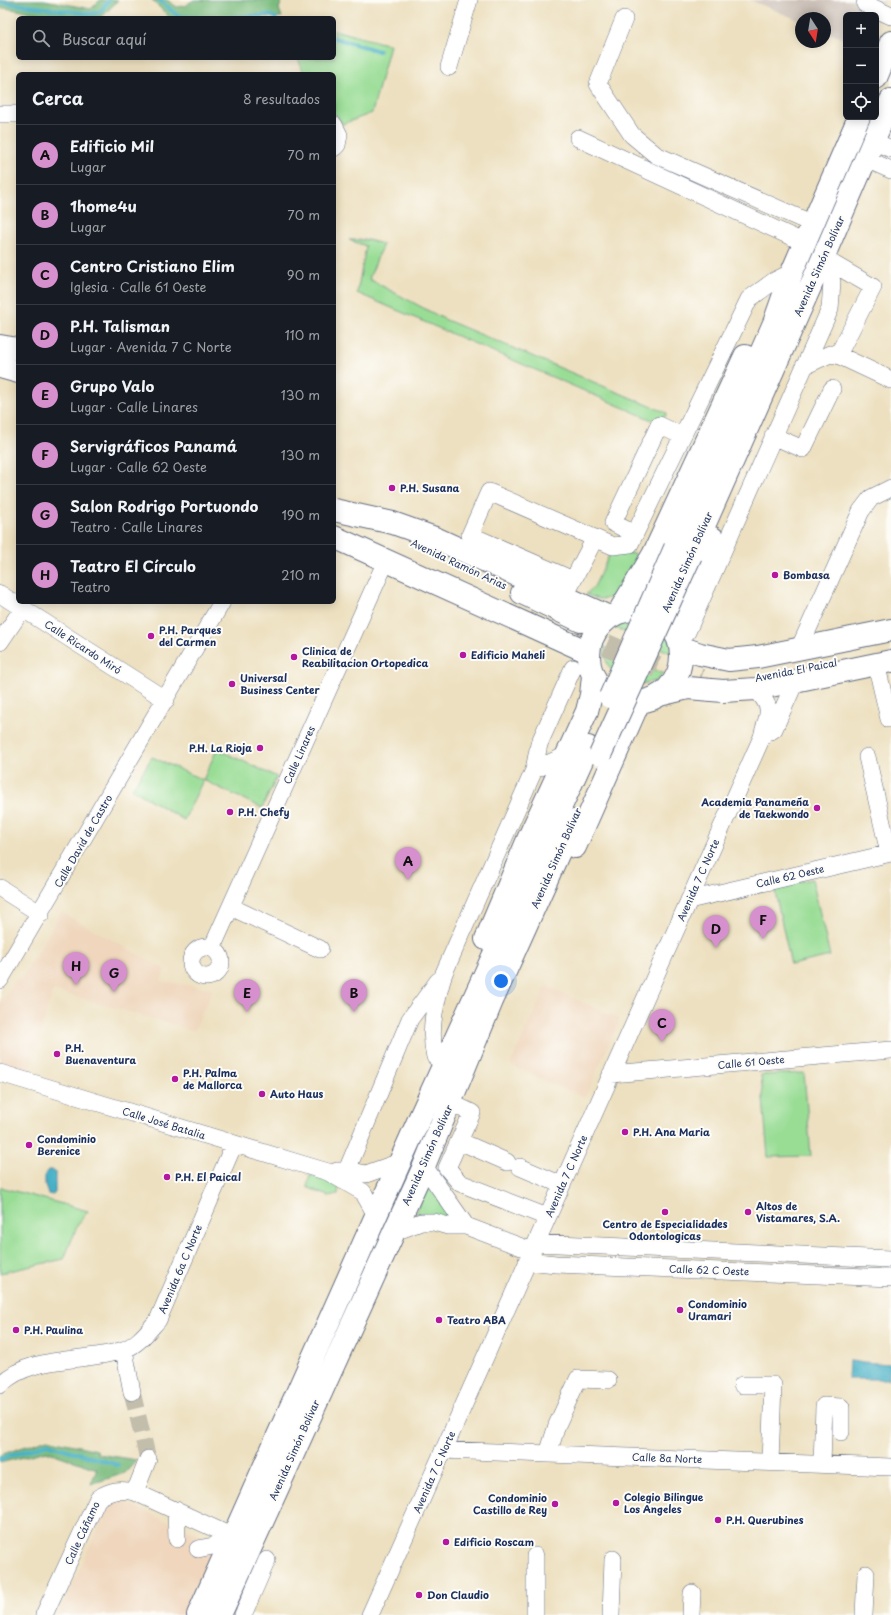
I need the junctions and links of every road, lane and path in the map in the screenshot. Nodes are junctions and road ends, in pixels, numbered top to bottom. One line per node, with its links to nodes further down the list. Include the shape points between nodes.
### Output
1 (469, 0): 6 (street)
2 (864, 6): 3 (street)
3 (891, 16)
4 (624, 19): 17 (street, via 598,84 632,135 656,155)
5 (891, 42): 7 (main road)
6 (449, 67)
7 (879, 71)
8 (891, 100): 15 (main road, Avenida Simón Bolívar)
9 (0, 114): 10 (street)
10 (16, 114)
11 (858, 120): 17 (main road, Avenida Simón Bolívar)
12 (336, 129): 14 (street, via 339,135)
13 (578, 138): 17 (street)
14 (336, 146)
15 (877, 150): 16 (street); 18 (main road, Avenida Simón Bolívar)
16 (891, 170)
17 (809, 234): 19 (main road, Avenida Simón Bolívar)
18 (823, 258): 22 (street, via 872,287); 23 (street, via 832,282 830,309); 37 (main road, Avenida Simón Bolívar)
19 (789, 281): 28 (street, via 774,282 749,299); 37 (main road, Avenida Simón Bolívar, via 774,323)
20 (0, 346): 21 (main road)
21 (16, 349)
22 (838, 355): 23 (street, via 830,354); 26 (street)
23 (804, 366): 29 (street)
24 (0, 367): 25 (main road)
25 (16, 371)
26 (891, 380)
27 (832, 390): 29 (street, via 803,449)
28 (682, 436): 36 (street); 36 (street, via 659,425 613,523)
29 (773, 436): 48 (street, via 687,632)
30 (891, 488): 46 (street, via 871,498 861,511)
31 (336, 510): 39 (main road, via 394,523)
32 (336, 517): 33 (main road, Avenida Ramón Arias, via 425,548 578,626 420,559)
33 (336, 529)
34 (336, 538): 38 (main road)
35 (594, 538): 36 (street, via 613,546); 39 (street); 39 (street, via 518,505 499,502 492,506 484,528 486,534)
36 (633, 539): 37 (street)
37 (676, 552): 45 (main road); 48 (main road); 63 (main road, Avenida Simón Bolívar, bridge)
38 (386, 561): 53 (main road); 69 (street, Calle Linares)
39 (571, 583): 45 (main road)
40 (0, 594): 42 (street, Calle Ricardo Miró)
41 (16, 604): 44 (street, Calle Ricardo Miró)
42 (16, 604)
43 (221, 604): 60 (street)
44 (23, 608): 50 (street); 60 (street, Calle Ricardo Miró)
45 (614, 614): 48 (main road, via 628,610 646,611 662,618); 53 (main road, via 598,627)
46 (810, 626): 51 (street); 52 (street)
47 (891, 630): 51 (main road)
48 (678, 639): 52 (main road, via 700,654 730,660); 59 (main road, via 681,660 678,672 669,686)
49 (891, 639): 54 (main road, Avenida El Paical, via 751,669 702,675 753,679)
50 (0, 642)
51 (826, 644): 52 (main road)
52 (799, 649)
53 (588, 652): 56 (main road)
54 (886, 658): 57 (main road); 61 (street)
55 (573, 668): 65 (street, via 539,744)
56 (593, 676): 59 (main road, via 601,688 612,696 625,701); 63 (main road, via 592,695 587,711)
57 (795, 682): 58 (main road); 62 (street, Avenida 7 C Norte, via 774,729)
58 (756, 689): 59 (main road, via 723,691 688,688); 62 (street, Avenida 7 C Norte, via 767,702 770,711)
59 (648, 699): 63 (main road)
60 (166, 700): 70 (street, Calle David de Castro)
61 (889, 718)
62 (762, 737): 68 (street, Avenida 7 C Norte)
63 (589, 751): 65 (street); 76 (main road, via 529,837); 79 (main road, Avenida Simón Bolívar); 80 (main road, Avenida Simón Bolívar)
64 (867, 757): 66 (street)
65 (534, 770): 73 (street)
66 (890, 853): 68 (street, Calle 62 Oeste)
67 (0, 888): 70 (street)
68 (690, 900): 78 (street, Avenida 7 C Norte)
69 (231, 907): 71 (street, Calle Linares); 72 (street)
70 (41, 914): 74 (street, Calle David de Castro)
71 (212, 948)
72 (320, 949)
73 (444, 973): 76 (street, via 435,1004 431,1040); 86 (street, via 410,1019)
74 (0, 980)
75 (891, 1050): 78 (street, Calle 61 Oeste)
76 (436, 1057): 80 (main road, via 423,1084)
77 (0, 1073): 81 (street, Calle José Batalia)
78 (611, 1074): 88 (street, Avenida 7 C Norte)
79 (454, 1094): 82 (main road, Avenida Simón Bolívar); 83 (street, via 472,1113)
80 (420, 1117): 84 (main road, Avenida Simón Bolívar)
81 (234, 1144): 87 (street, Calle José Batalia); 96 (street, Avenida 6a C Norte, via 158,1320 140,1340)
82 (432, 1146): 83 (street); 85 (main road, Avenida Simón Bolívar)
83 (456, 1148): 88 (street, via 513,1164); 90 (street, via 447,1168 460,1183)
84 (400, 1162): 86 (street, Calle José Batalia, via 366,1174); 89 (main road, Avenida Simón Bolívar)
85 (424, 1166): 91 (street); 92 (main road, Avenida Simón Bolívar)
86 (347, 1170): 87 (street, Calle José Batalia)
87 (328, 1172): 89 (street, Calle José Batalia, via 363,1192)
88 (562, 1185): 90 (street, Avenida 7 C Norte)
89 (376, 1215): 110 (main road, Avenida Simón Bolívar)
90 (547, 1217): 93 (street, Avenida 7 C Norte)
91 (466, 1226): 92 (street, Calle 62 C Oeste, via 421,1222); 93 (street, Calle 62 C Oeste)
92 (392, 1233): 120 (main road, Avenida Simón Bolívar)
93 (532, 1252): 94 (street, Calle 62 C Oeste); 95 (street, Calle 62 C Oeste, via 564,1265); 102 (street, Avenida 7 C Norte)
94 (891, 1259)
95 (891, 1278)
96 (124, 1350): 98 (street, Avenida 6a C Norte, via 34,1366 11,1376); 100 (street)
97 (608, 1380): 103 (street, via 578,1379 557,1425)
98 (0, 1385)
99 (742, 1385): 105 (street, via 773,1385)
100 (132, 1392)
101 (841, 1432): 106 (street, via 841,1406 824,1406)
102 (443, 1450): 103 (street, Calle 8a Norte); 122 (street, Avenida 7 C Norte)
103 (548, 1454): 105 (street, Calle 8a Norte)
104 (148, 1459): 108 (street)
105 (770, 1462): 106 (street, Calle 8a Norte)
106 (822, 1464): 107 (street, Calle 8a Norte)
107 (891, 1467)
108 (135, 1492): 109 (street, Calle Cáñamo); 118 (street, Calle Cáñamo, via 112,1490 98,1498)
109 (176, 1510): 110 (street, Calle Cáñamo); 111 (street)
110 (233, 1537): 112 (street, via 213,1546); 119 (main road, Avenida Simón Bolívar)
111 (176, 1539)
112 (198, 1548)
113 (535, 1556): 123 (street)
114 (268, 1560): 121 (street)
115 (613, 1560): 124 (street)
116 (866, 1574): 126 (street)
117 (692, 1593): 125 (street)
118 (44, 1615)
119 (198, 1615)
120 (220, 1615)
121 (243, 1615)
122 (370, 1615)
123 (535, 1615)
124 (611, 1615)
125 (692, 1615)
126 (864, 1615)

